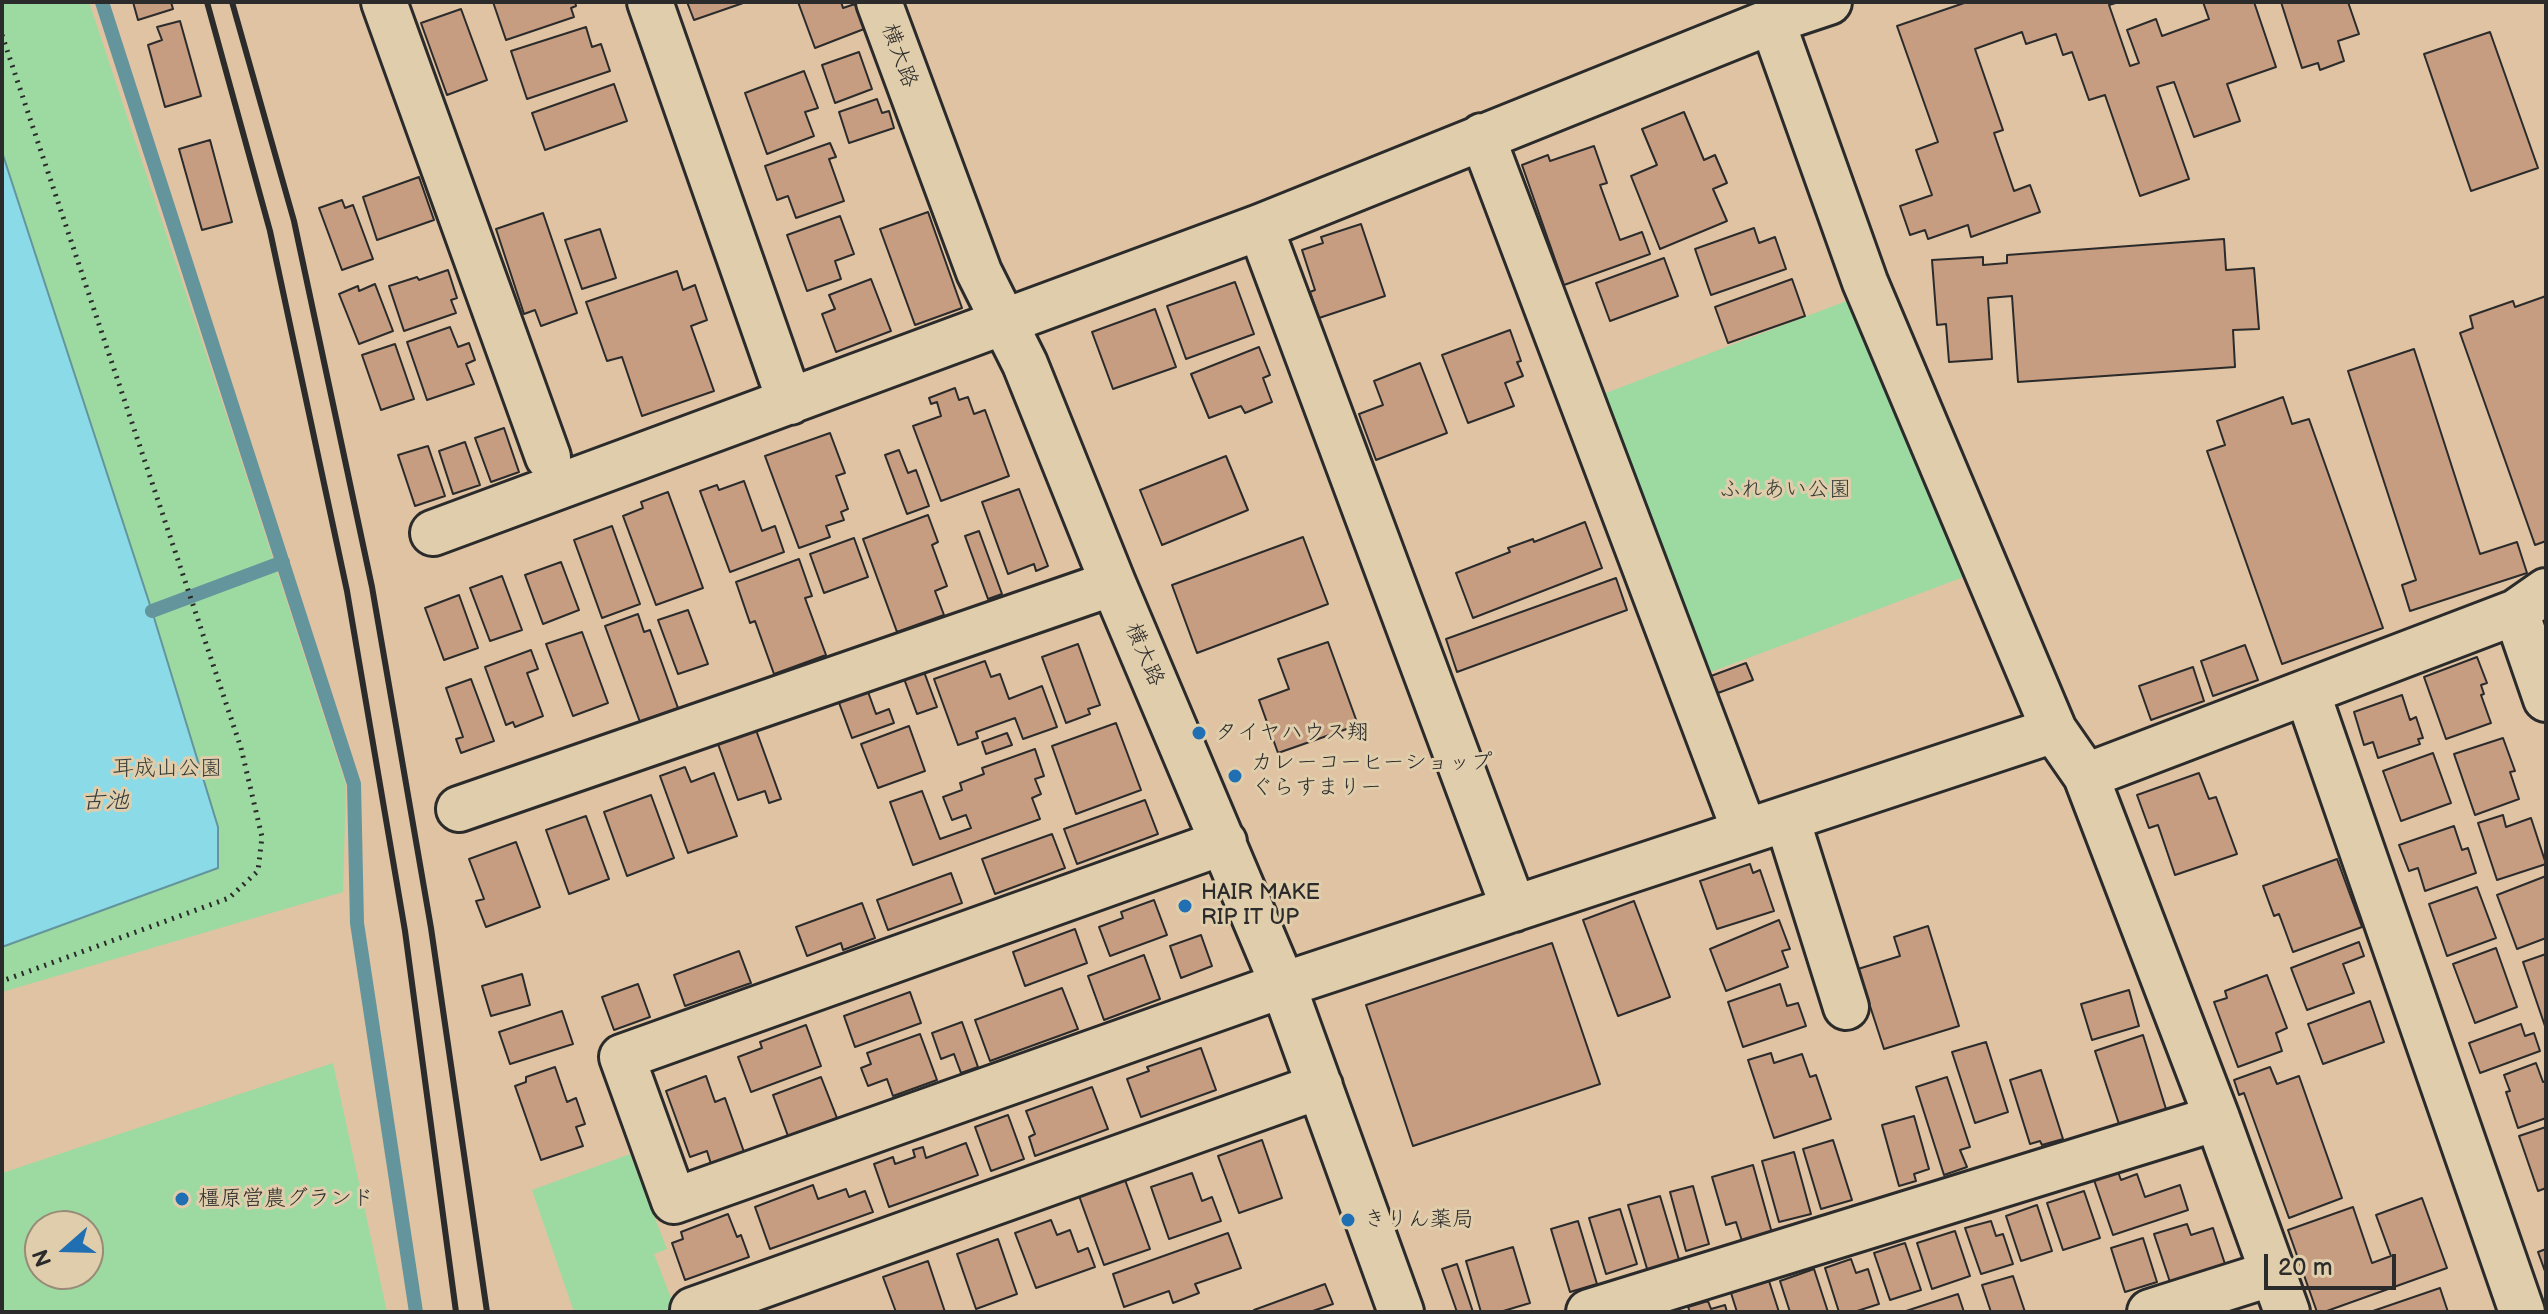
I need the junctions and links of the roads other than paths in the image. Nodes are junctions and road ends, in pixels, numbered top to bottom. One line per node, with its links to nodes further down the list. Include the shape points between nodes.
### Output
1 (384, 2): 10 (street)
2 (650, 2): 9 (street)
3 (879, 2): 8 (street, 横大路, via 979,272)
4 (1829, 2): 5 (street)
5 (1772, 21): 6 (street); 16 (street, via 1865,282)
6 (1482, 136): 7 (street); 20 (street)
7 (1260, 227): 8 (street); 22 (street)
8 (1003, 323): 9 (street); 12 (street, 横大路, via 1025,364)
9 (790, 402): 11 (street)
10 (548, 457)
11 (433, 533)
12 (1113, 583): 18 (street); 21 (street, 横大路)
13 (2531, 602): 14 (street); 15 (street)
14 (2307, 692): 17 (street); 32 (street)
15 (2546, 699)
16 (2054, 730): 17 (street); 19 (street)
17 (2086, 776): 26 (street)
18 (459, 809)
19 (1787, 819): 20 (street); 24 (street)
20 (1745, 832): 22 (street)
21 (1224, 842): 23 (street, 横大路); 23 (street, via 622,1057 674,1201)
22 (1514, 909): 23 (street)
23 (1283, 985): 25 (street, 横大路)
24 (1846, 1007)
25 (1320, 1086): 28 (street); 29 (street, 横大路)
26 (2217, 1118): 27 (street); 30 (street)
27 (2280, 1292): 31 (street)
28 (693, 1310)
29 (1401, 1312)
30 (1589, 1312)
31 (2150, 1312)
32 (2522, 1312)

